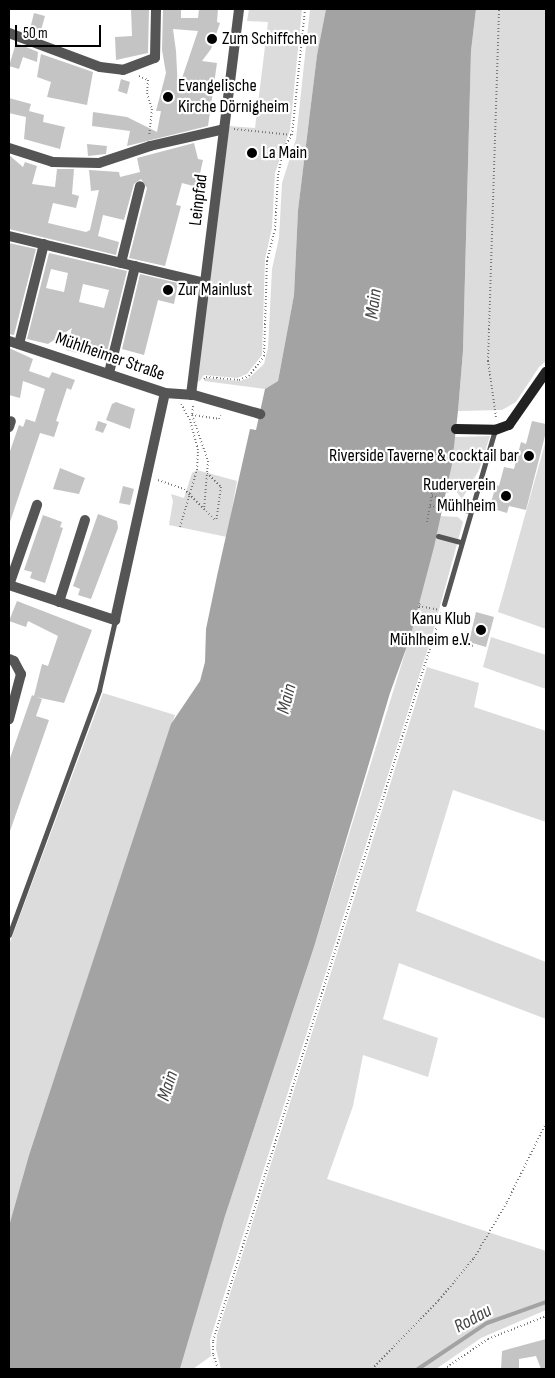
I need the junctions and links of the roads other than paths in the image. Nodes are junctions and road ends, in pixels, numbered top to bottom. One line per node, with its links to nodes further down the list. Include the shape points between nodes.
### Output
1 (156, 9): 3 (street, via 155,58 138,66 107,69)
2 (239, 9): 4 (street, Leinpfad)
3 (9, 33)
4 (224, 129): 5 (street, via 150,146 99,163 54,162); 11 (street, Leinpfad)
5 (9, 148)
6 (140, 186): 9 (street)
7 (9, 236): 8 (street)
8 (44, 244): 9 (street); 12 (street)
9 (121, 263): 10 (street)
10 (135, 266): 11 (street); 14 (street)
11 (205, 284): 16 (street, Leinpfad)
12 (14, 343): 14 (street, Mühlheimer Straße)
13 (546, 372): 19 (street, via 509,425)
14 (109, 373): 15 (street, Mühlheimer Straße)
15 (170, 394): 16 (street, Mühlheimer Straße); 29 (street, via 146,476)
16 (192, 395): 17 (street, Mühlheimer Straße)
17 (260, 414)
18 (456, 429): 19 (street)
19 (495, 430): 22 (lane)
20 (37, 505): 26 (street)
21 (454, 507): 22 (lane)
22 (469, 511): 25 (lane)
23 (85, 520): 27 (street)
24 (438, 536): 25 (lane)
25 (461, 542): 28 (lane)
26 (9, 585): 27 (street)
27 (59, 602): 29 (street)
28 (444, 604)
29 (114, 620): 32 (lane, via 99,690)
30 (9, 659): 31 (street, via 14,661 21,674)
31 (9, 719)
32 (9, 935)

